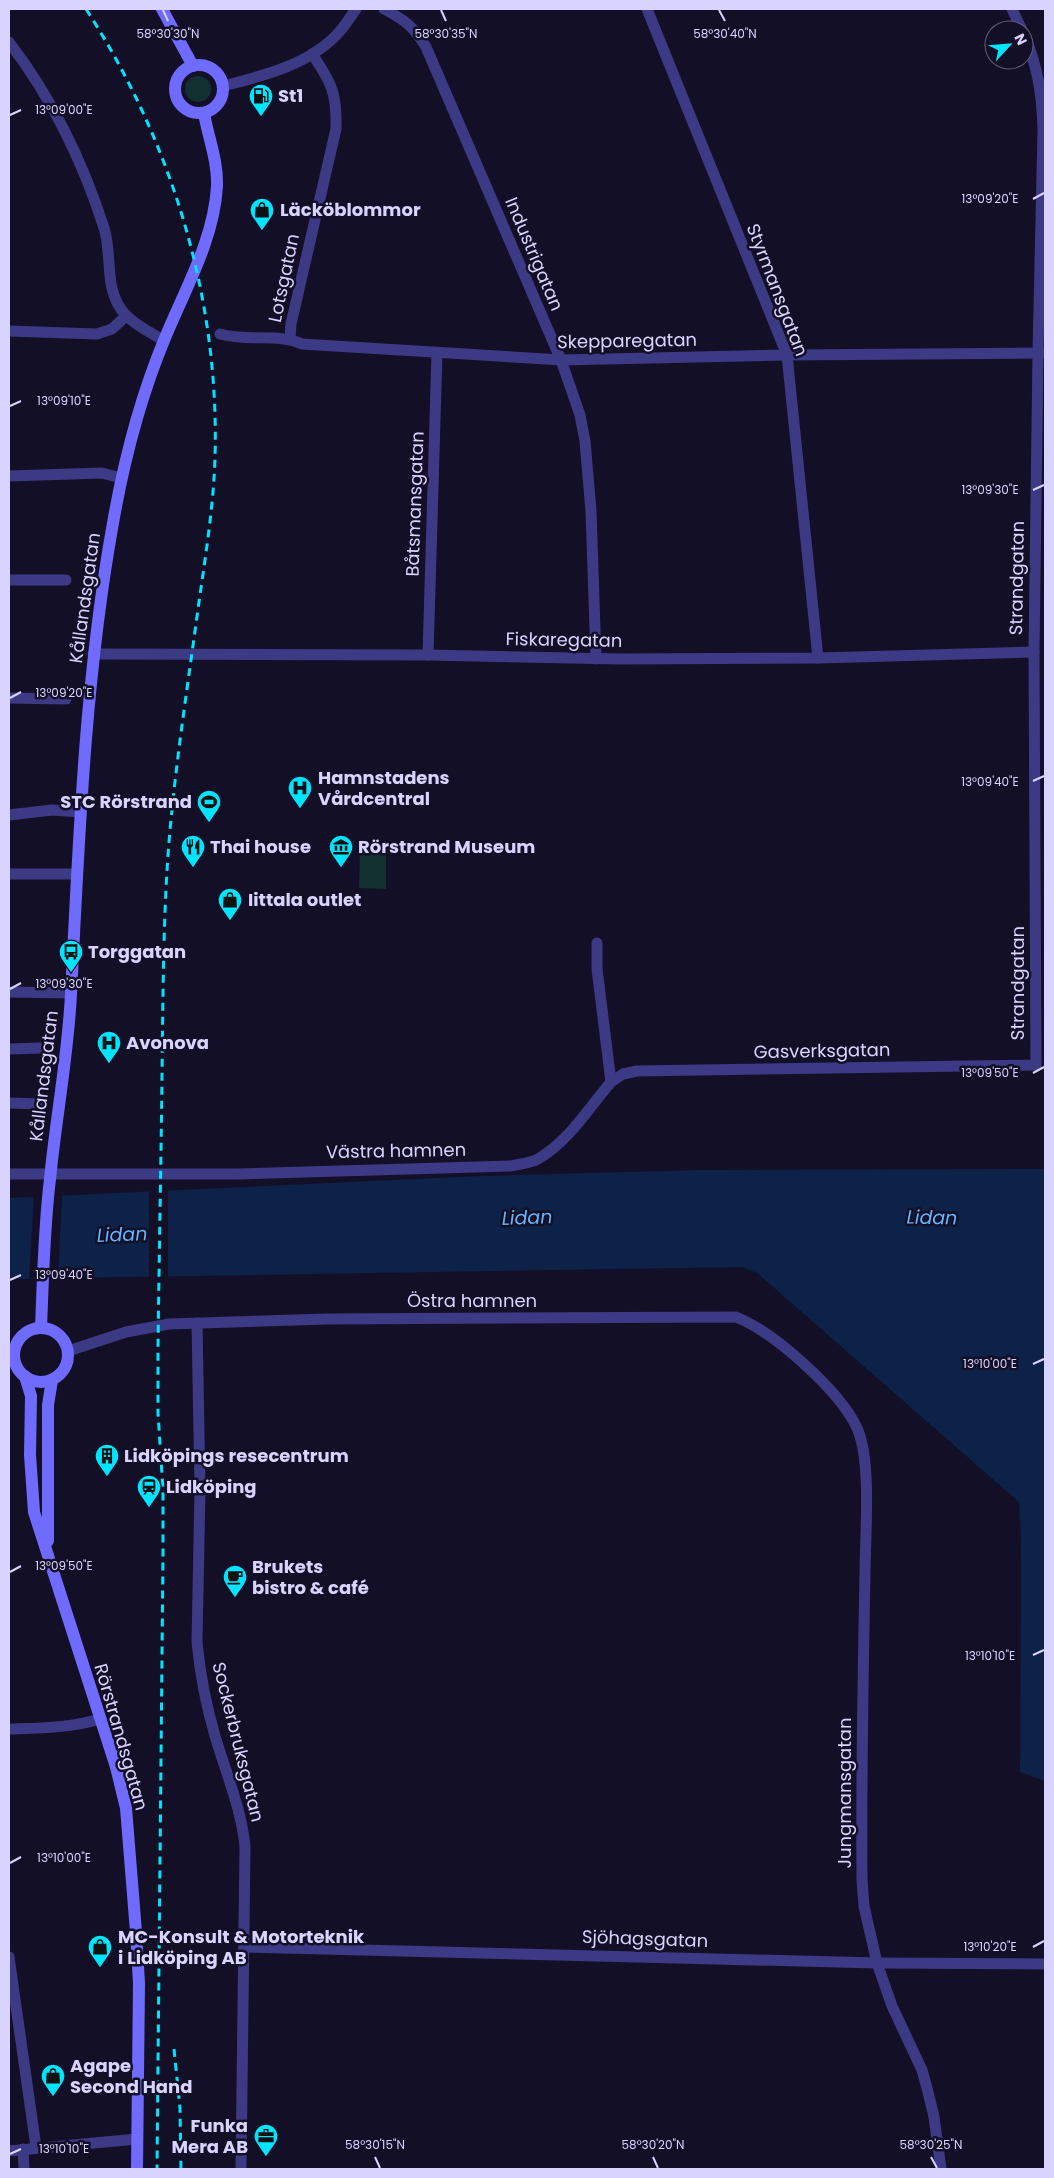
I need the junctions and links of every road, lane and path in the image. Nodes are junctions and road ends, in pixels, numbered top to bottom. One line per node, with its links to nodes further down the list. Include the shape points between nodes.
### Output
1 (162, 9): 8 (main road)
2 (356, 9): 6 (street, via 341,31)
3 (384, 9): 19 (street, Industrigatan, via 406,21 426,47)
4 (646, 9): 18 (street, Styrmansgatan)
5 (9, 42): 11 (street, via 62,125 82,171 105,230 112,290)
6 (312, 54): 9 (street); 14 (street, Lotsgatan, via 336,99 336,129)
7 (1034, 59): 16 (street, Strandgatan, via 1042,94 1044,130)
8 (193, 66): 9 (main road, via 204,66 214,71); 10 (main road, via 178,77 176,95 186,109)
9 (222, 86): 10 (main road, via 219,103)
10 (204, 112): 15 (main road, Kållandsgatan, via 217,173 216,197 202,251)
11 (126, 316): 12 (street, via 112,329 97,334); 15 (street)
12 (9, 331)
13 (220, 334): 14 (street, Skepparegatan, via 252,339)
14 (290, 338): 17 (street, Skepparegatan, via 302,344)
15 (164, 341): 21 (main road, Kållandsgatan, via 136,419)
16 (1041, 353): 18 (street, Skepparegatan); 24 (street, Strandgatan)
17 (437, 354): 19 (street, Skepparegatan); 26 (street, Båtsmansgatan)
18 (787, 355): 19 (street, Skepparegatan); 27 (street, Styrmansgatan)
19 (561, 360): 28 (street, Industrigatan, via 580,415 585,441)
20 (9, 476): 21 (street, via 102,474)
21 (121, 478): 25 (main road, Kållandsgatan)
22 (9, 580): 23 (street)
23 (66, 580)
24 (1034, 652): 27 (street, Fiskaregatan); 40 (street, Strandgatan)
25 (93, 654): 26 (street, Fiskaregatan); 31 (main road, Kållandsgatan)
26 (428, 655): 28 (street, Fiskaregatan)
27 (818, 658): 28 (street, Fiskaregatan)
28 (596, 659)
29 (9, 698): 30 (street)
30 (66, 700)
31 (81, 812): 32 (street, via 52,810); 34 (main road, Kållandsgatan)
32 (9, 815)
33 (9, 874): 34 (street)
34 (77, 874): 37 (main road, Kållandsgatan)
35 (597, 943): 41 (street, via 597,969)
36 (9, 992): 37 (street)
37 (71, 993): 45 (main road, Kållandsgatan)
38 (40, 1048): 39 (street)
39 (9, 1049)
40 (1036, 1065): 41 (street, Gasverksgatan, via 637,1071 623,1074)
41 (611, 1082): 45 (street, Västra hamnen, via 556,1147 536,1160 511,1166 237,1174)
42 (9, 1103): 43 (street)
43 (42, 1104)
44 (9, 1174): 45 (street, Västra hamnen)
45 (50, 1174): 47 (main road, Kållandsgatan)
46 (197, 1323): 48 (street, Östra hamnen, via 146,1327); 52 (street, Östra hamnen, via 328,1319 736,1317 754,1324 778,1341 812,1371); 56 (street, Sockerbruksgatan, via 200,1489 197,1642 204,1694 243,1830)
47 (42, 1328): 48 (main road, via 59,1335); 49 (main road, via 26,1333)
48 (68, 1351): 51 (main road, via 64,1368)
49 (11, 1355): 50 (main road)
50 (25, 1376): 51 (main road, via 38,1382); 53 (main road, Rörstrandsgatan, via 32,1396 30,1455 34,1512)
51 (52, 1380): 53 (main road, Rörstrandsgatan, via 47,1434)
52 (845, 1408): 58 (street, Jungmansgatan, via 862,1443 865,1467 862,1880 864,1906)
53 (48, 1559): 54 (main road, Rörstrandsgatan)
54 (100, 1719): 55 (street, via 67,1727); 60 (main road, Rörstrandsgatan, via 126,1808 131,1851 139,1983)
55 (9, 1729)
56 (244, 1947): 58 (street, Sjöhagsgatan); 66 (street, Sockerbruksgatan)
57 (9, 1957): 61 (street)
58 (877, 1963): 59 (street, Sjöhagsgatan); 67 (street, Jungmansgatan, via 892,2006 922,2070 934,2116)
59 (1045, 1964)
60 (137, 2139): 61 (street); 65 (main road, Rörstrandsgatan)
61 (36, 2147): 62 (street)
62 (22, 2149): 63 (street); 64 (street)
63 (9, 2151)
64 (24, 2169)
65 (137, 2169)
66 (241, 2169)
67 (940, 2169)

